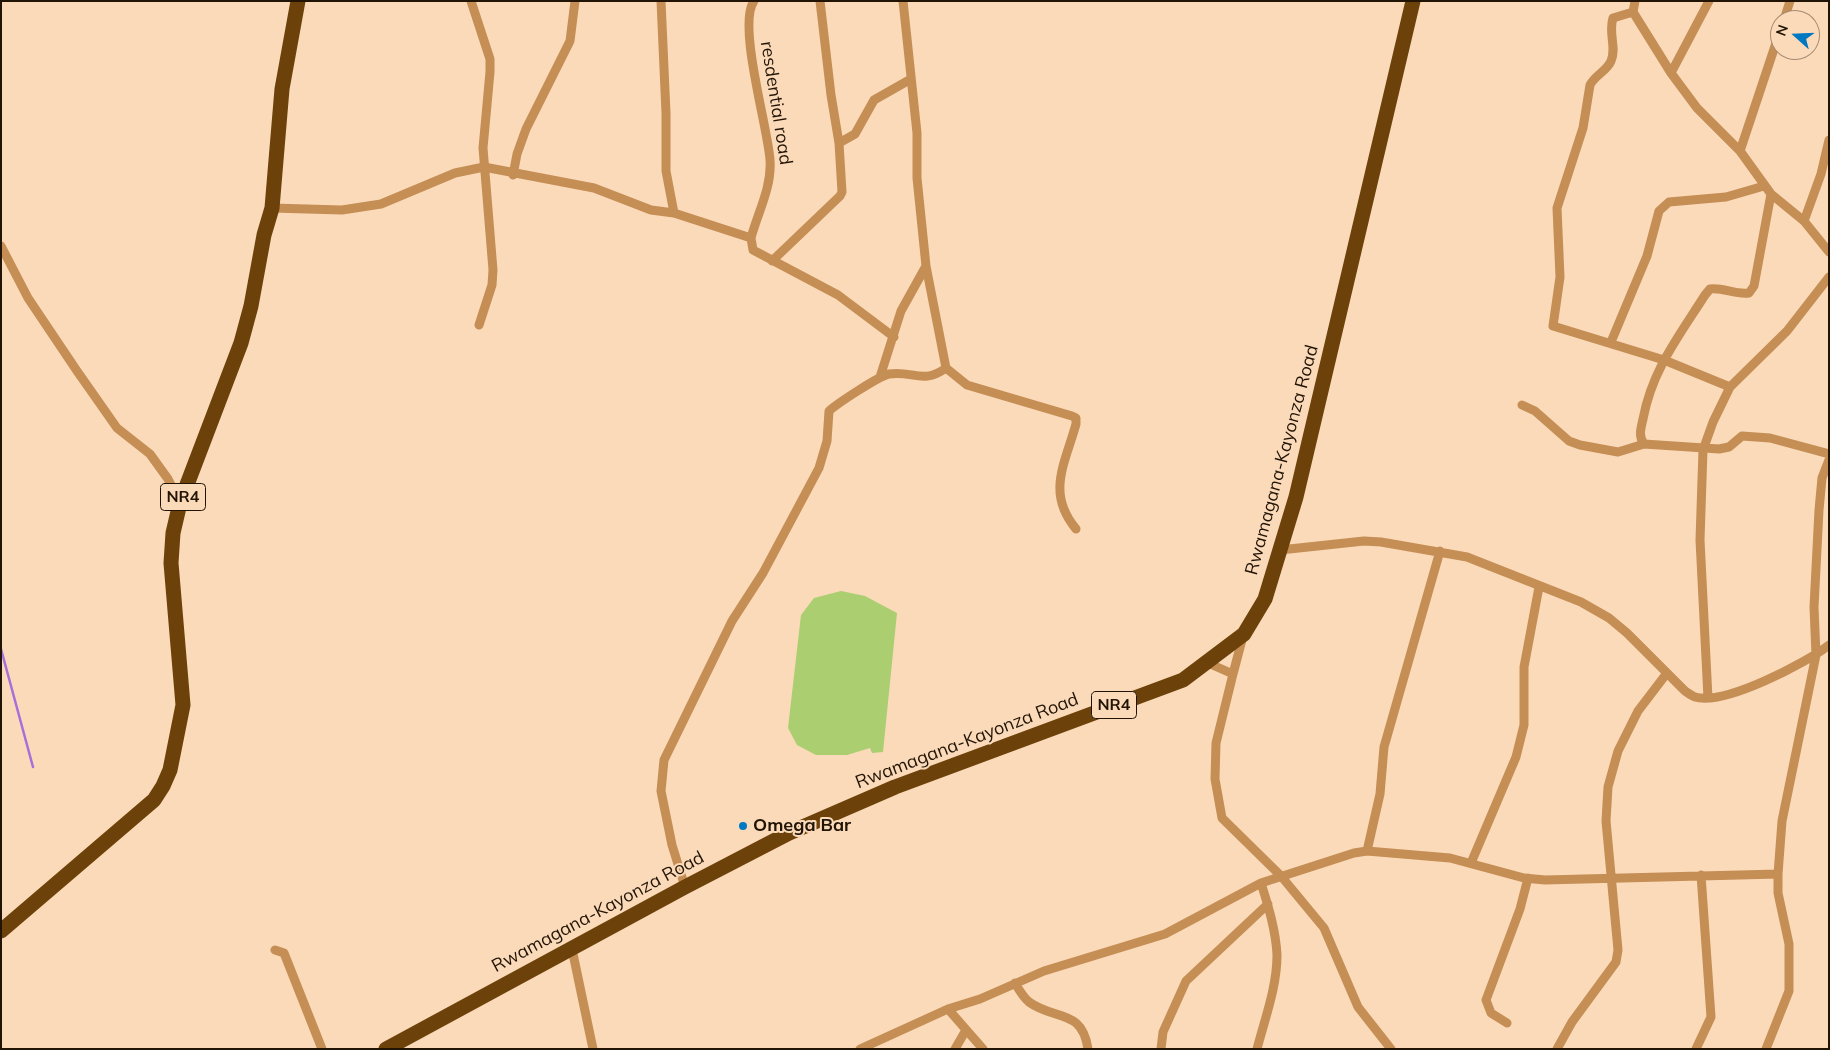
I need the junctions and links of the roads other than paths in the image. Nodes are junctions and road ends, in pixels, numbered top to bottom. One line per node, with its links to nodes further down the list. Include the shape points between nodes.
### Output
1 (298, 1): 22 (highway, NR4, via 282,89)
2 (471, 1): 18 (street, via 490,60 482,148)
3 (575, 1): 19 (street, via 570,41 526,129)
4 (661, 1): 23 (street, via 666,171)
5 (754, 1): 25 (street, resdential road, via 748,22 771,174)
6 (820, 1): 16 (street)
7 (903, 1): 14 (street)
8 (1413, 1): 45 (highway, Rwamagana-Kayonza Road / NR4, via 1296,497)
9 (1635, 1): 11 (street)
10 (1709, 1): 13 (street)
11 (1632, 12): 13 (street); 33 (street, via 1613,18 1611,63 1590,85 1583,128 1556,208 1560,278 1553,326)
12 (1770, 60): 17 (street)
13 (1670, 73): 17 (street, via 1697,108)
14 (911, 79): 16 (street, via 874,100 855,134); 29 (street)
15 (1829, 140): 24 (street)
16 (839, 143): 28 (street, via 840,196)
17 (1740, 151): 20 (street)
18 (484, 167): 19 (street); 22 (street, via 456,173 381,204 342,210); 31 (street, via 494,260 492,284)
19 (513, 174): 23 (street, via 594,188 651,210)
20 (1764, 186): 21 (street); 33 (street, via 1726,197 1663,205 1656,217 1642,269)
21 (1771, 194): 24 (street); 34 (street, via 1754,286 1749,293 1740,294 1710,289)
22 (272, 208): 43 (highway, NR4, via 241,343)
23 (674, 213): 25 (street)
24 (1804, 221): 27 (street)
25 (751, 238): 28 (street, via 753,250)
26 (1, 246): 43 (street, via 28,298 76,371 117,428 150,454)
27 (1829, 252)
28 (772, 261): 32 (street, via 838,295)
29 (926, 266): 32 (street, via 901,311); 35 (street)
30 (1829, 277): 37 (street, via 1787,331)
31 (479, 325)
32 (894, 337): 36 (street)
33 (1611, 342): 34 (street)
34 (1664, 360): 37 (street); 39 (street, via 1647,398 1640,434)
35 (946, 368): 36 (street, via 936,375 917,377 890,373); 44 (street, via 967,385 1076,418 1059,493 1065,515)
36 (880, 377): 63 (street, via 829,411 827,441 820,468 763,573 732,621 664,760 661,791 672,845)
37 (1730, 387): 40 (street)
38 (1522, 405): 39 (street, via 1535,411 1569,441 1580,445 1618,452)
39 (1644, 444): 40 (street)
40 (1703, 450): 41 (street, via 1729,447 1742,436 1770,438); 54 (street, via 1700,540)
41 (1829, 454)
42 (1829, 460): 50 (street, via 1822,478 1819,520 1814,607)
43 (180, 503): 65 (highway, NR4, via 170,548 183,705 177,740 163,786 154,800)
44 (1076, 529)
45 (1280, 550): 46 (street, via 1364,541); 48 (highway, Rwamagana-Kayonza Road / NR4, via 1265,599)
46 (1440, 551): 47 (street, via 1467,557); 55 (street, via 1384,747 1380,794)
47 (1539, 587): 53 (street, via 1581,602 1609,618); 56 (street, via 1524,667 1524,725 1516,757)
48 (1244, 634): 51 (highway, Rwamagana-Kayonza Road / NR4); 52 (street)
49 (1829, 645): 50 (street)
50 (1816, 655): 54 (street, via 1748,689); 57 (street, via 1782,821)
51 (1208, 663): 52 (street); 63 (highway, Rwamagana-Kayonza Road / NR4, via 1183,680 858,802)
52 (1233, 674): 59 (street, via 1216,743 1218,802 1222,818)
53 (1667, 674): 54 (street, via 1695,697); 61 (street, via 1638,711 1618,751 1608,787 1606,820)
54 (1708, 698)
55 (1367, 851): 56 (street, via 1450,858); 59 (street)
56 (1471, 863): 60 (street)
57 (1778, 874): 58 (street); 84 (street, via 1791,981 1790,992)
58 (1701, 875): 61 (street); 83 (street, via 1711,1017)
59 (1281, 876): 62 (street); 81 (street, via 1324,928 1358,1007)
60 (1528, 878): 61 (street); 70 (street, via 1520,909 1486,1000 1491,1012)
61 (1611, 878): 82 (street, via 1618,950 1616,962 1572,1022)
62 (1261, 883): 64 (street); 68 (street, via 1165,934)
63 (685, 886): 66 (highway, Rwamagana-Kayonza Road / NR4)
64 (1268, 904): 79 (street, via 1186,982 1163,1032); 80 (street, via 1277,954 1272,993)
65 (1, 931)
66 (572, 949): 73 (highway, Rwamagana-Kayonza Road / NR4); 74 (street)
67 (275, 950): 72 (street, via 284,953)
68 (1015, 983): 69 (street); 78 (street, via 1028,1001 1037,1007 1081,1025)
69 (948, 1009): 71 (street); 75 (street)
70 (1507, 1023)
71 (966, 1030): 76 (street); 77 (street)
72 (322, 1049)
73 (386, 1049)
74 (593, 1049)
75 (860, 1049)
76 (955, 1049)
77 (983, 1049)
78 (1088, 1049)
79 (1161, 1049)
80 (1257, 1049)
81 (1391, 1049)
82 (1557, 1049)
83 (1696, 1049)
84 (1766, 1049)

